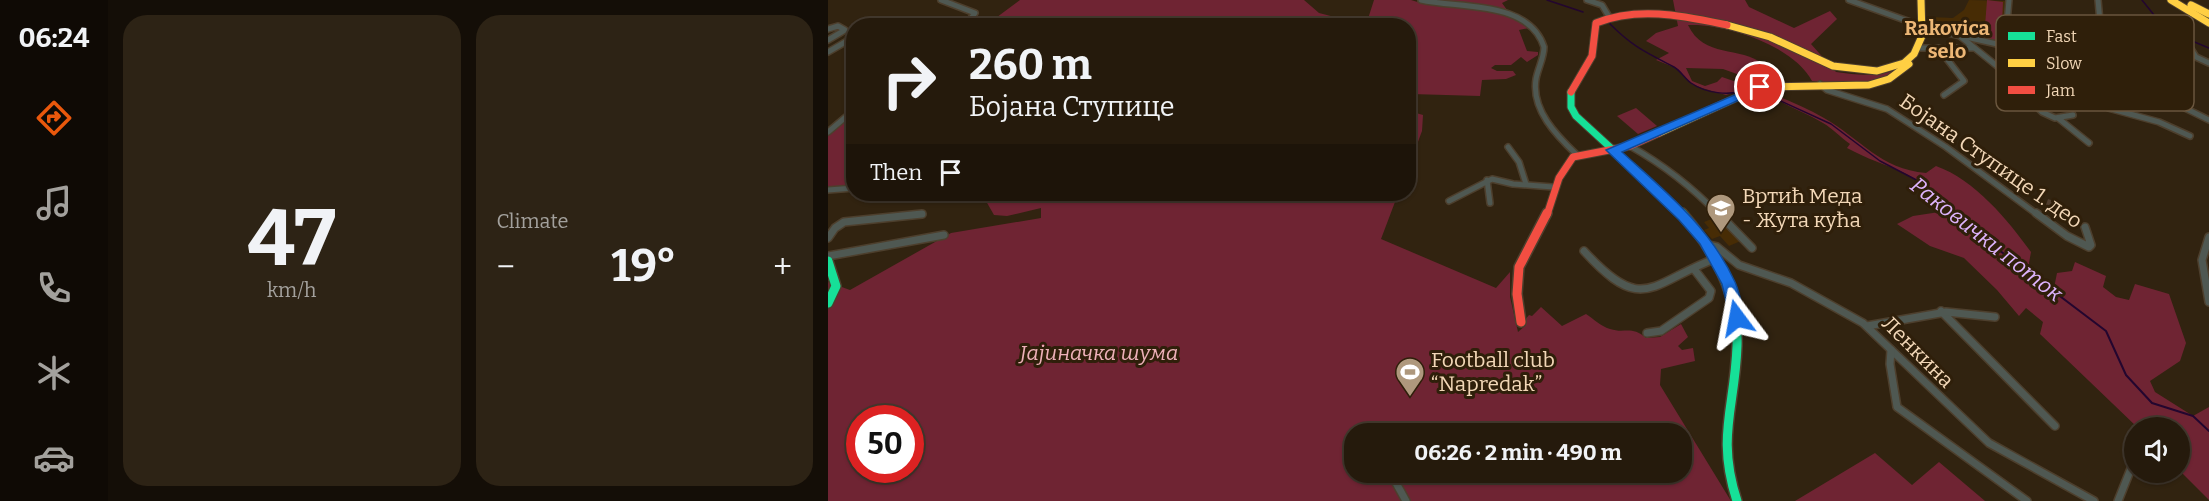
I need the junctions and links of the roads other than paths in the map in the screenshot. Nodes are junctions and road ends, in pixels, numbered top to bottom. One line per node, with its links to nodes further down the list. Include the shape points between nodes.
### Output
1 (941, 0): 14 (street, via 975,13)
2 (1421, 0): 45 (street, via 1496,9 1532,27 1545,50 1536,87 1542,112 1558,137)
3 (1587, 0): 10 (street, via 1602,5)
4 (1849, 0): 16 (street)
5 (1921, 0): 16 (main road)
6 (2009, 0): 11 (street)
7 (2098, 0): 12 (street)
8 (2171, 0): 15 (main road)
9 (2185, 2): 13 (main road)
10 (1608, 15): 27 (main road, via 1662,14 1735,27 1770,36 1842,69 1885,69); 44 (main road, via 1594,26 1592,56 1571,88 1569,101 1576,116)
11 (2008, 15)
12 (2099, 15)
13 (2209, 15)
14 (971, 18)
15 (2209, 23)
16 (1925, 28): 18 (street); 22 (main road)
17 (828, 29): 19 (street, via 838,26 845,30)
18 (1961, 36): 21 (street); 23 (street)
19 (828, 40)
20 (846, 42): 25 (street)
21 (1996, 44)
22 (1920, 48): 24 (street); 27 (main road)
23 (1974, 48): 24 (street); 29 (street)
24 (1940, 50): 31 (street, via 1964,81)
25 (828, 52)
26 (2194, 54): 28 (street)
27 (1908, 62): 30 (main road, via 1907,68 1877,84)
28 (2209, 63)
29 (1996, 66)
30 (1819, 84): 42 (main road, via 1756,89); 54 (street, Бојана Ступице 1. део, via 1887,109 2067,236 2089,247)
31 (1944, 95)
32 (2043, 111): 37 (street)
33 (2116, 111): 40 (street, via 2153,120)
34 (2191, 111): 38 (street)
35 (2073, 115): 37 (street)
36 (846, 117): 39 (street)
37 (2058, 118): 41 (street)
38 (2209, 120)
39 (828, 132)
40 (2190, 136)
41 (2089, 143)
42 (1630, 146): 44 (main road); 59 (street, via 1694,189)
43 (1508, 147): 47 (street, via 1519,162)
44 (1612, 150): 45 (main road); 58 (main road, via 1683,216)
45 (1577, 155): 48 (main road, via 1566,164)
46 (1487, 180): 47 (street); 51 (street); 52 (street)
47 (1526, 184): 48 (street)
48 (1553, 187): 69 (main road, via 1545,222 1515,274)
49 (846, 189): 50 (street)
50 (828, 190)
51 (1449, 201)
52 (1490, 203)
53 (922, 214): 57 (street, via 844,222)
54 (2085, 227)
55 (944, 234): 61 (street)
56 (2209, 237): 65 (street, via 2202,251)
57 (828, 238)
58 (1708, 245): 62 (main road); 70 (street, Ленкина, via 1717,247 1740,265 1791,283)
59 (1752, 248)
60 (1584, 251): 64 (street, via 1609,279 1622,287 1648,291)
61 (828, 256)
62 (1717, 258): 64 (street); 77 (main road, via 1729,284 1737,318 1738,343 1722,438 1727,474)
63 (828, 261): 66 (main road, via 835,279)
64 (1694, 269): 71 (street, via 1708,285 1709,298 1661,331)
65 (2209, 302)
66 (828, 303)
67 (1941, 311): 68 (street); 70 (street); 73 (street)
68 (1995, 317)
69 (1521, 322)
70 (1867, 326): 72 (street, Ленкина)
71 (1647, 333)
72 (1891, 350): 78 (street, via 1893,401 1897,407); 79 (street, Ленкина, via 1989,443)
73 (2055, 426)
74 (1396, 483): 76 (street)
75 (2125, 483): 80 (street)
76 (1406, 501)
77 (1737, 501)
78 (2027, 501)
79 (2094, 501)
80 (2118, 501)

